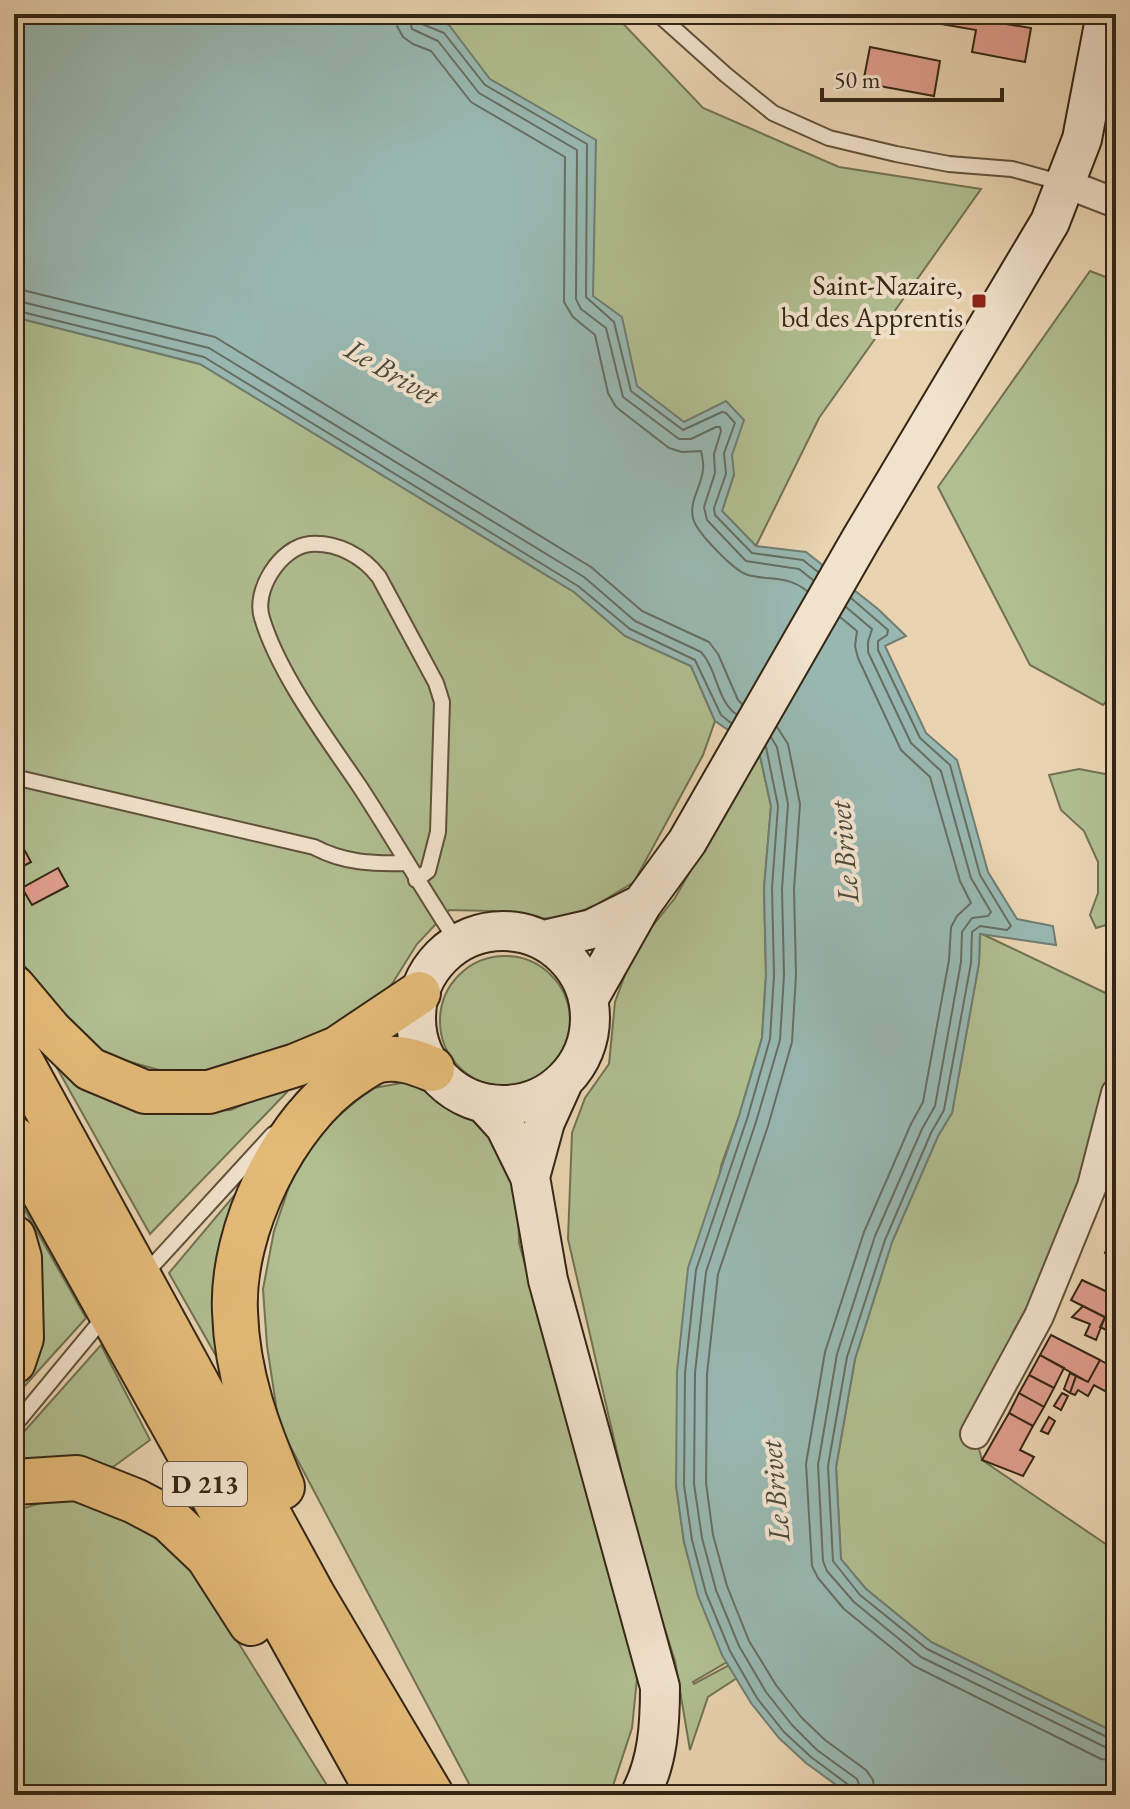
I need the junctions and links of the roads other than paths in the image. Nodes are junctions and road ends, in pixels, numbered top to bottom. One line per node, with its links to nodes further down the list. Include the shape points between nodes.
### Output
1 (658, 14): 3 (lane, via 773,113 829,138)
2 (1106, 14): 3 (main road, via 1082,139)
3 (1064, 183): 4 (street); 8 (main road, via 1050,222 687,842)
4 (1116, 203)
5 (14, 777): 6 (lane, via 314,847 336,858)
6 (407, 863): 7 (lane); 7 (lane, via 282,666 260,615 260,594 269,573 309,544 349,550 369,564 436,683 442,702 438,832 428,871)
7 (416, 880): 10 (lane)
8 (642, 904): 9 (main road, via 592,929); 13 (main road)
9 (544, 940): 10 (main road, via 516,931 486,932); 13 (main road, via 580,975)
10 (458, 943): 12 (main road, via 427,973)
11 (14, 987): 12 (main road, via 90,1069 145,1092 209,1092 296,1065 337,1048)
12 (419, 993): 15 (main road, via 415,1019)
13 (589, 998): 16 (main road, via 588,1042)
14 (14, 1049): 23 (highway, D 213)
15 (432, 1069): 18 (main road, via 446,1085); 19 (highway, via 408,1059 379,1060 332,1088)
16 (564, 1080): 18 (main road, via 541,1097 513,1105); 21 (main road, via 545,1122)
17 (1116, 1093): 26 (street, via 1092,1186 1039,1316)
18 (485, 1104): 21 (main road, via 505,1126)
19 (311, 1111): 23 (lane, via 269,1137); 28 (highway, via 273,1170 243,1241 234,1309 238,1346 259,1433 312,1550 377,1673)
20 (14, 1139): 23 (highway, D 213)
21 (530, 1177): 32 (main road, via 548,1280 660,1687 660,1726)
22 (14, 1237): 24 (main road, via 20,1258 22,1338)
23 (125, 1296): 25 (lane); 28 (highway, D 213); 29 (highway, D 213)
24 (14, 1362)
25 (14, 1426)
26 (975, 1434)
27 (14, 1482): 29 (highway, via 77,1478 169,1519 208,1556 311,1714)
28 (384, 1718): 31 (highway, D 213)
29 (346, 1737): 30 (highway, D 213)
30 (380, 1795)
31 (431, 1795)
32 (640, 1795)

